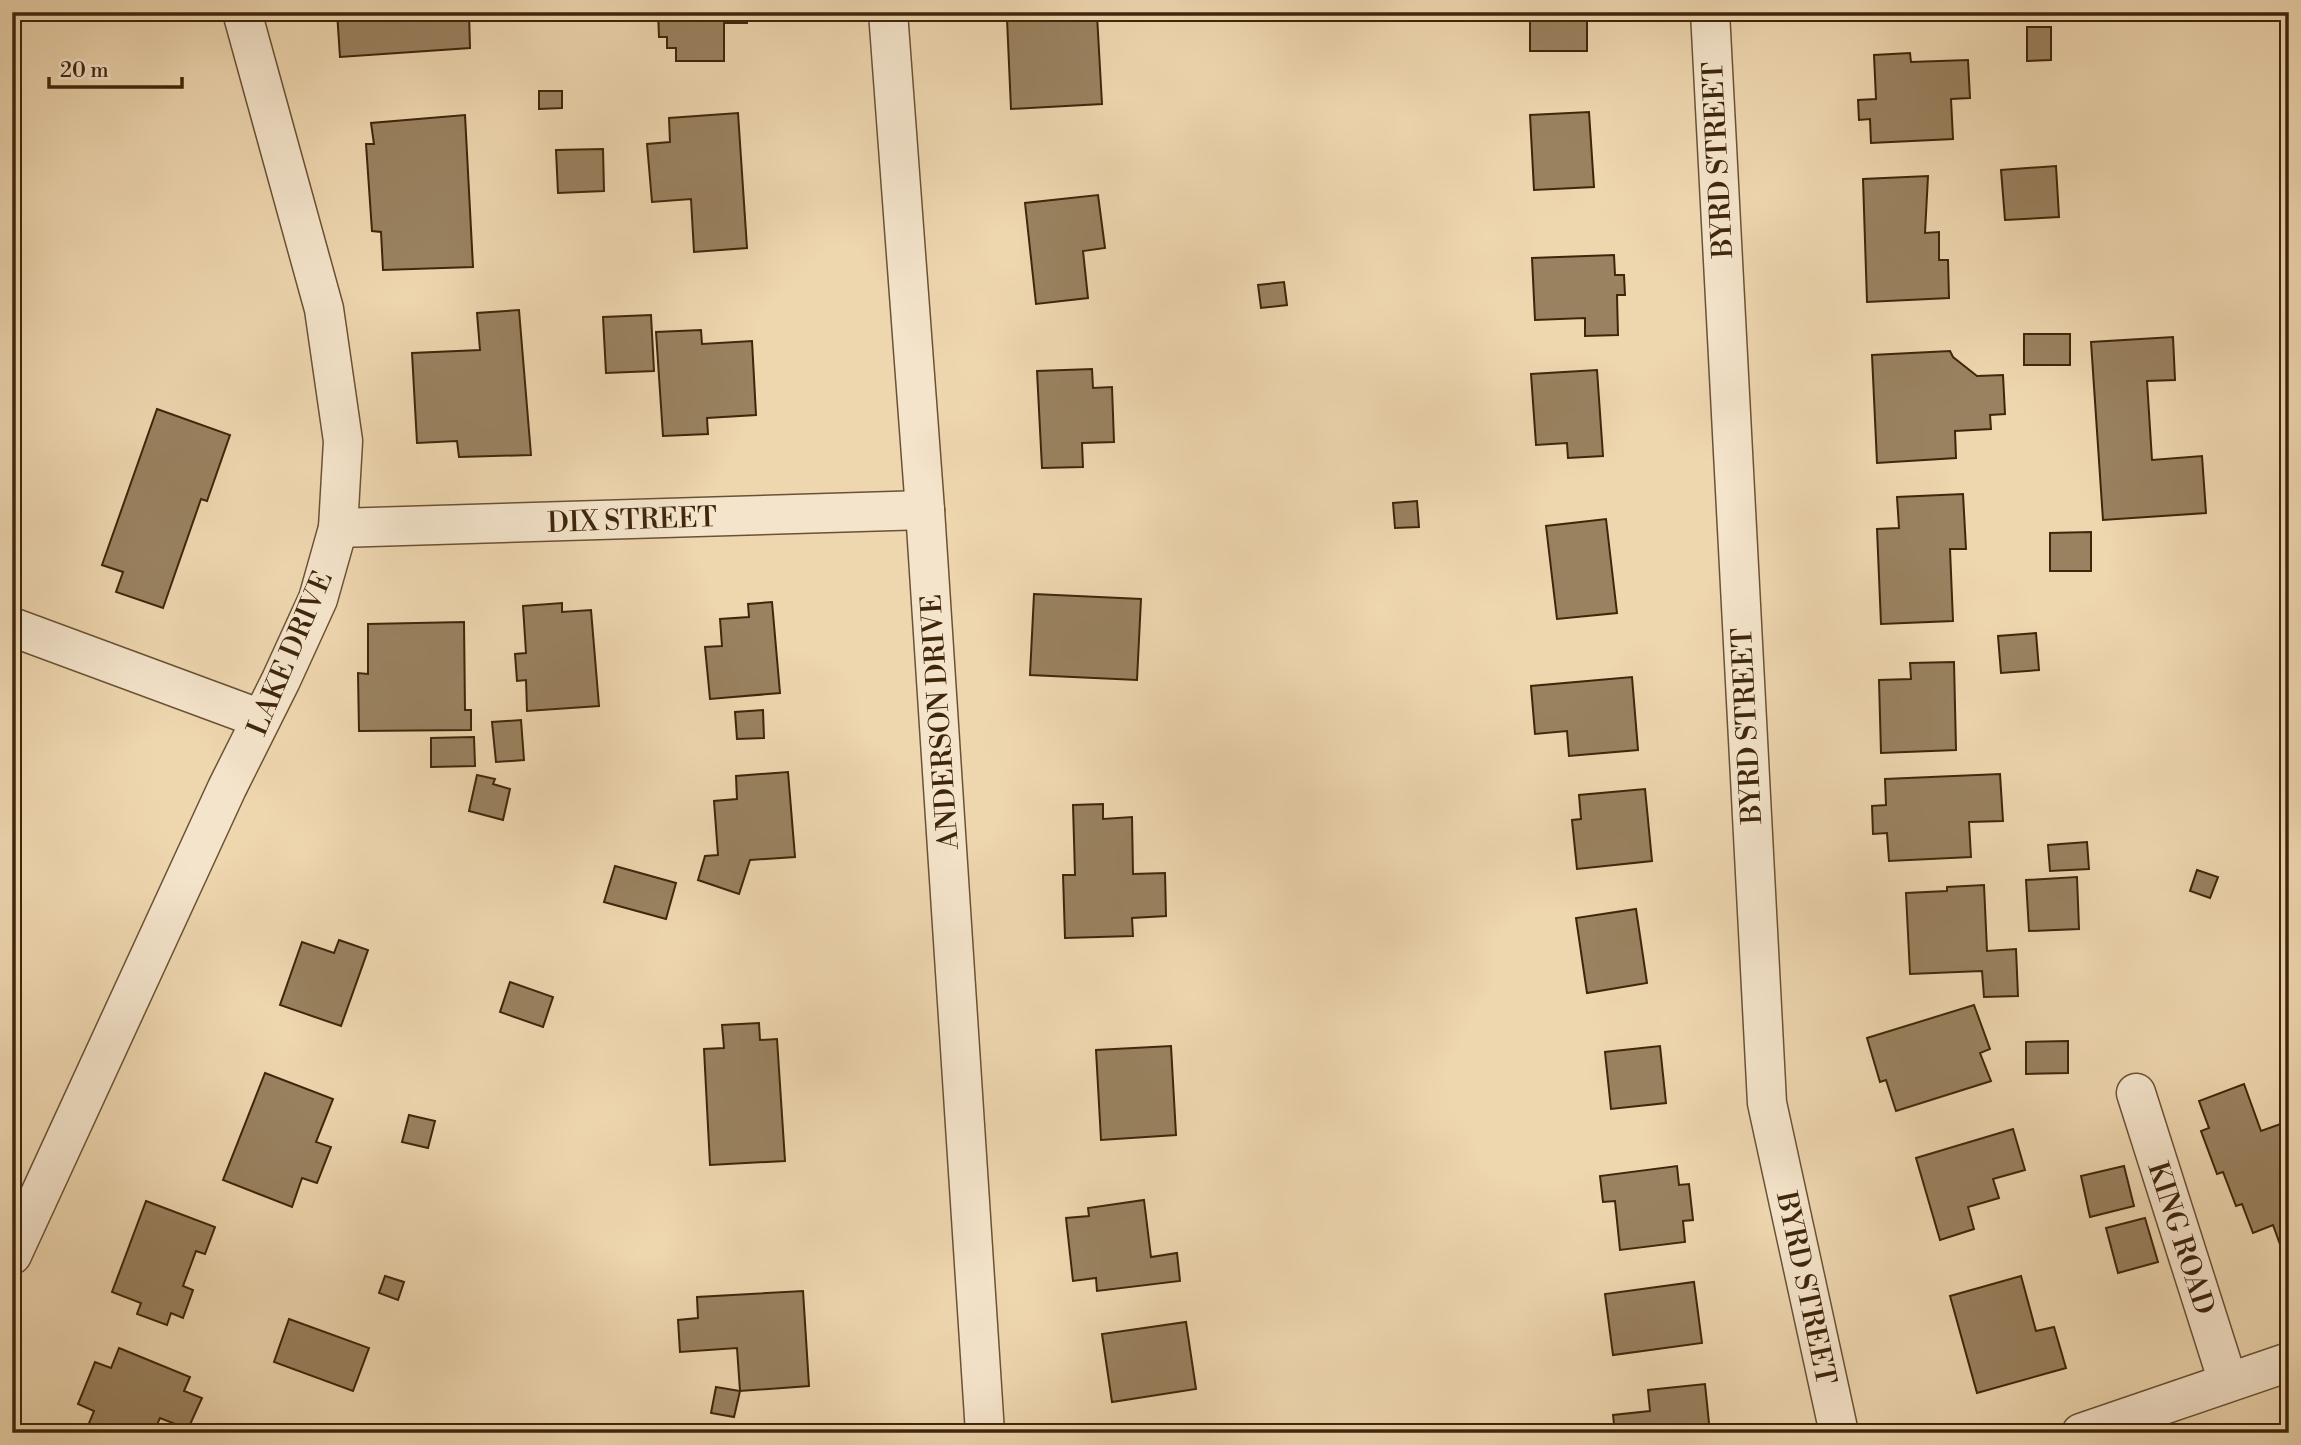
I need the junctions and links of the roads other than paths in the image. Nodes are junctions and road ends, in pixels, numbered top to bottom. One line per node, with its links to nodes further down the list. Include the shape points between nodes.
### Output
1 (242, 12): 5 (street, LAKE DRIVE, via 324,309 343,441)
2 (888, 12): 4 (street, ANDERSON DRIVE)
3 (1710, 12): 13 (street, BYRD STREET, via 1767,1103)
4 (925, 510): 5 (street, DIX STREET); 12 (street, ANDERSON DRIVE)
5 (338, 528): 7 (street, LAKE DRIVE, via 318,599)
6 (12, 627): 7 (street)
7 (261, 719): 9 (street, LAKE DRIVE)
8 (2136, 1093): 11 (street, KING ROAD)
9 (12, 1255)
10 (2289, 1362): 11 (street)
11 (2228, 1382): 14 (street)
12 (985, 1433)
13 (1839, 1433)
14 (2081, 1433)

